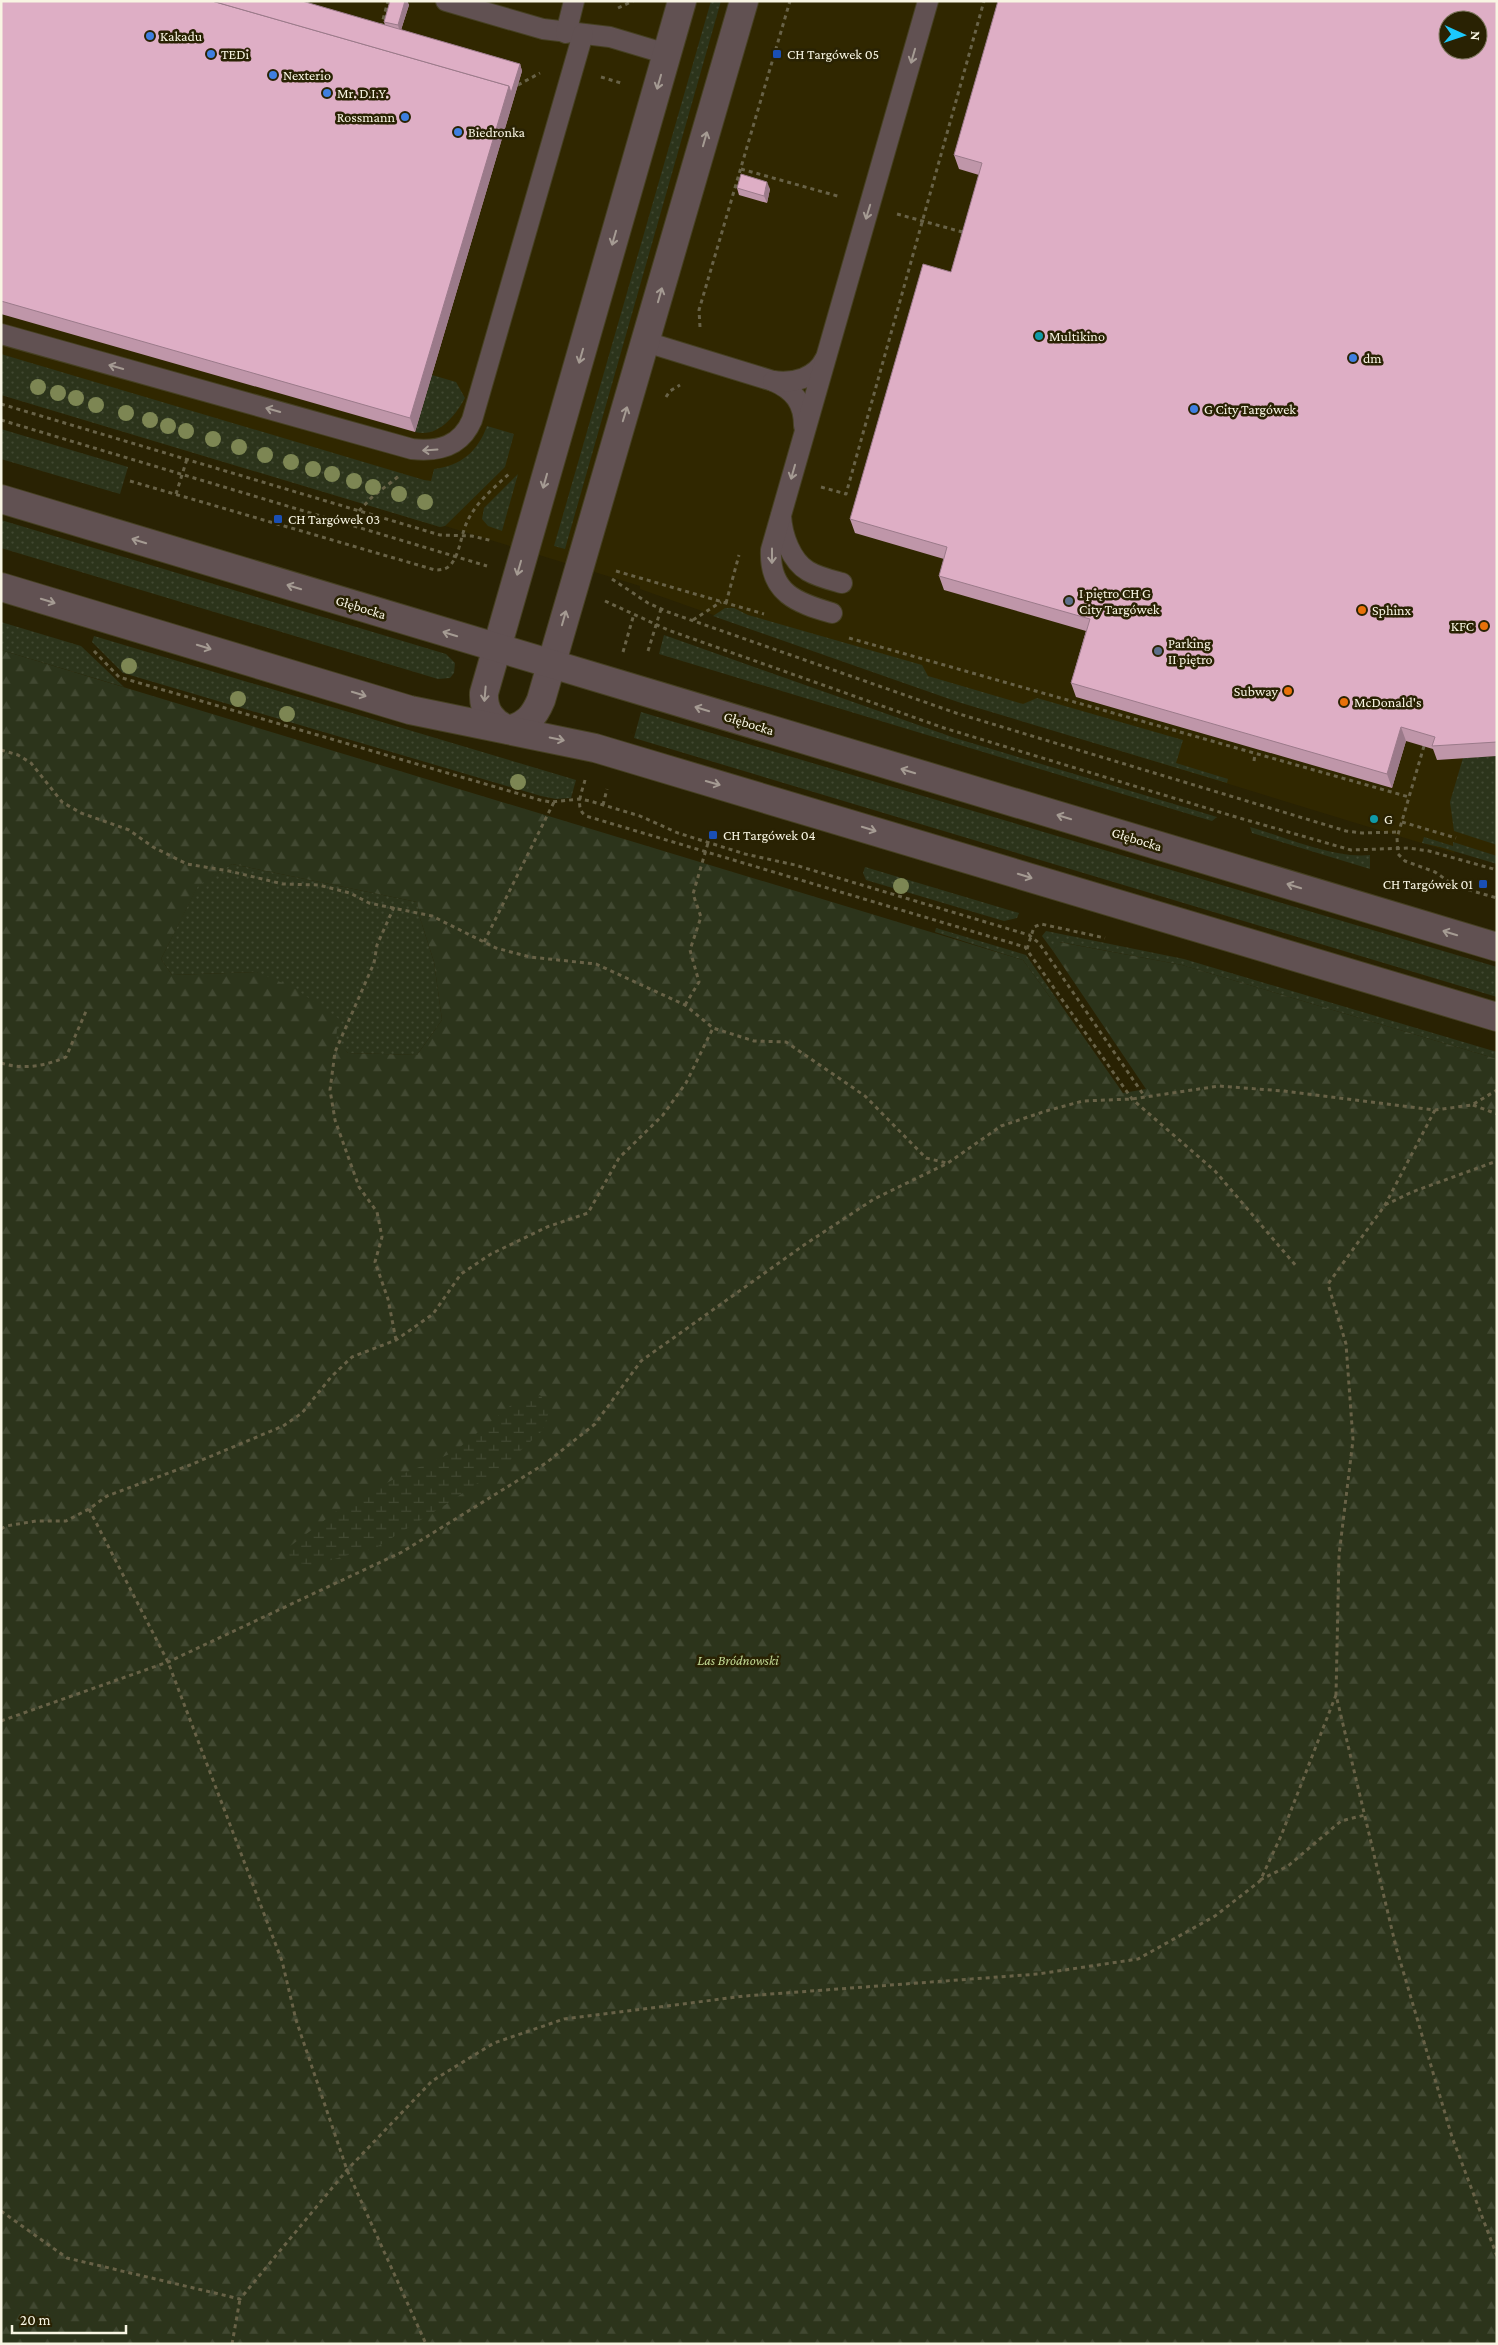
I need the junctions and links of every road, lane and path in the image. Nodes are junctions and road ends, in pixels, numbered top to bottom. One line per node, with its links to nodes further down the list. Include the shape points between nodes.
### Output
1 (388, 1): 11 (path)
2 (446, 1): 12 (lane, via 543,29)
3 (574, 1): 12 (lane)
4 (633, 1): 10 (path, via 621,6)
5 (682, 1): 13 (street)
6 (744, 1): 18 (street, one-way to 6)
7 (790, 1): 20 (path, via 699,310 701,336)
8 (928, 1): 19 (lane, one-way to 19)
9 (984, 1): 16 (path)
10 (615, 14)
11 (380, 30)
12 (574, 34): 13 (lane, via 610,37); 26 (lane, one-way to 26, via 470,426 460,439 449,446)
13 (667, 54): 58 (street, one-way to 58)
14 (600, 77): 15 (path, via 621,83)
15 (618, 92)
16 (924, 221)
17 (1, 334): 26 (lane, one-way to 17)
18 (646, 342): 20 (lane); 60 (street, one-way to 18)
19 (826, 355): 21 (lane, via 821,367 805,378); 25 (lane)
20 (695, 357): 21 (lane); 22 (path, via 687,380 670,391)
21 (773, 381): 25 (lane, via 797,397 804,418)
22 (664, 401)
23 (1, 404): 27 (path)
24 (1, 420): 29 (path)
25 (804, 435): 33 (lane, one-way to 33)
26 (412, 450): 34 (path, via 401,474)
27 (187, 459): 29 (path); 34 (path)
28 (512, 471): 35 (path, via 474,508)
29 (182, 474): 31 (path); 37 (path)
30 (130, 481): 31 (path)
31 (176, 494): 37 (path, via 428,569 447,568)
32 (1, 499): 58 (street, Głębocka, one-way to 32)
33 (782, 509): 43 (lane, via 786,538 801,566 812,574); 52 (lane, one-way to 52, via 771,550 777,580 795,601)
34 (360, 511): 35 (path, via 440,535)
35 (462, 535): 36 (path); 37 (path)
36 (498, 543)
37 (456, 556): 39 (path)
38 (618, 562): 40 (path)
39 (490, 566)
40 (616, 571): 42 (path); 49 (path)
41 (607, 577): 42 (path)
42 (613, 580): 45 (path); 50 (path)
43 (842, 583)
44 (1, 587): 62 (street, one-way to 62, via 410,710)
45 (611, 587)
46 (609, 594): 48 (path)
47 (598, 599): 48 (path)
48 (607, 602): 51 (path)
49 (722, 602): 53 (path); 54 (path)
50 (661, 609): 54 (path); 55 (path)
51 (634, 614): 55 (path); 57 (path)
52 (832, 614)
53 (773, 616)
54 (692, 620): 74 (path, via 956,713 1346,831)
55 (656, 626): 59 (path); 77 (path, via 944,728 1346,849)
56 (840, 635): 65 (path)
57 (626, 643)
58 (496, 648): 60 (street, Głębocka); 62 (street, one-way to 62, via 484,699 490,716)
59 (648, 651)
60 (551, 665): 62 (street, via 533,717 522,726); 83 (street, Głębocka, one-way to 60)
61 (119, 677): 71 (path)
62 (509, 730): 86 (street, one-way to 86, via 595,748)
63 (1424, 746): 69 (path)
64 (1, 750): 81 (path, via 31,763 62,802 81,813 130,830 153,848 187,864 283,884 319,885 350,893 369,903)
65 (1255, 754): 66 (path); 69 (path)
66 (1254, 761)
67 (584, 783): 70 (path)
68 (608, 789): 72 (path)
69 (1409, 797): 73 (path)
70 (580, 799): 71 (path); 72 (path); 78 (path, via 580,809 586,816)
71 (554, 802): 82 (path)
72 (603, 805): 76 (path)
73 (1402, 822): 74 (path); 75 (path)
74 (1399, 832): 77 (path)
75 (1456, 838)
76 (708, 843): 78 (path); 90 (path, via 795,865 1031,936)
77 (1396, 849): 79 (path, via 1439,853); 80 (path, via 1402,859 1431,869 1455,886)
78 (706, 852): 84 (path, via 693,894 701,917 690,950 699,982); 91 (path, via 1025,948)
79 (1497, 870)
80 (1497, 898)
81 (394, 907): 82 (path, via 432,916); 99 (path, via 377,945 374,963 335,1052 330,1090 334,1120 360,1187 377,1212 382,1237 374,1262 388,1298)
82 (484, 942): 84 (path, via 530,957 596,964)
83 (1497, 947)
84 (685, 1005): 87 (path)
85 (87, 1009): 88 (path, via 66,1057 44,1066)
86 (1497, 1017)
87 (713, 1028): 96 (path, via 754,1041 786,1042 865,1096 926,1158); 99 (path, via 686,1083 662,1115 619,1158 588,1213 547,1227 491,1254 461,1274 433,1314)
88 (1, 1063)
89 (1497, 1090): 92 (path)
90 (1145, 1097): 91 (path); 93 (path, via 1219,1086 1283,1090)
91 (1132, 1099): 96 (path, via 1083,1101 1001,1126); 98 (path, via 1215,1171)
92 (1472, 1105): 93 (path); 94 (path)
93 (1435, 1110): 97 (path)
94 (1497, 1114)
95 (1497, 1161): 97 (path)
96 (948, 1163): 102 (path, via 874,1199 641,1361 595,1424 546,1463 402,1552)
97 (1385, 1205): 103 (path, via 1328,1284 1346,1344 1353,1440 1339,1555)
98 (1297, 1267)
99 (396, 1340): 100 (path, via 352,1357 330,1377 302,1413 283,1426 107,1496)
100 (89, 1509): 101 (path, via 66,1521 36,1521); 102 (path)
101 (1, 1529)
102 (168, 1662): 104 (path); 107 (path, via 282,1961 296,2020)
103 (1336, 1695): 105 (path); 106 (path)
104 (1, 1721)
105 (1365, 1815): 106 (path, via 1341,1821 1288,1866); 109 (path, via 1396,1947 1449,2128)
106 (1260, 1881): 107 (path, via 1215,1916 1138,1959 1038,1974 745,1996 564,2019 494,2043 432,2081)
107 (347, 2170): 110 (path); 112 (path)
108 (1, 2211): 110 (path, via 67,2258)
109 (1497, 2256)
110 (240, 2298): 111 (path)
111 (232, 2344)
112 (426, 2344)

